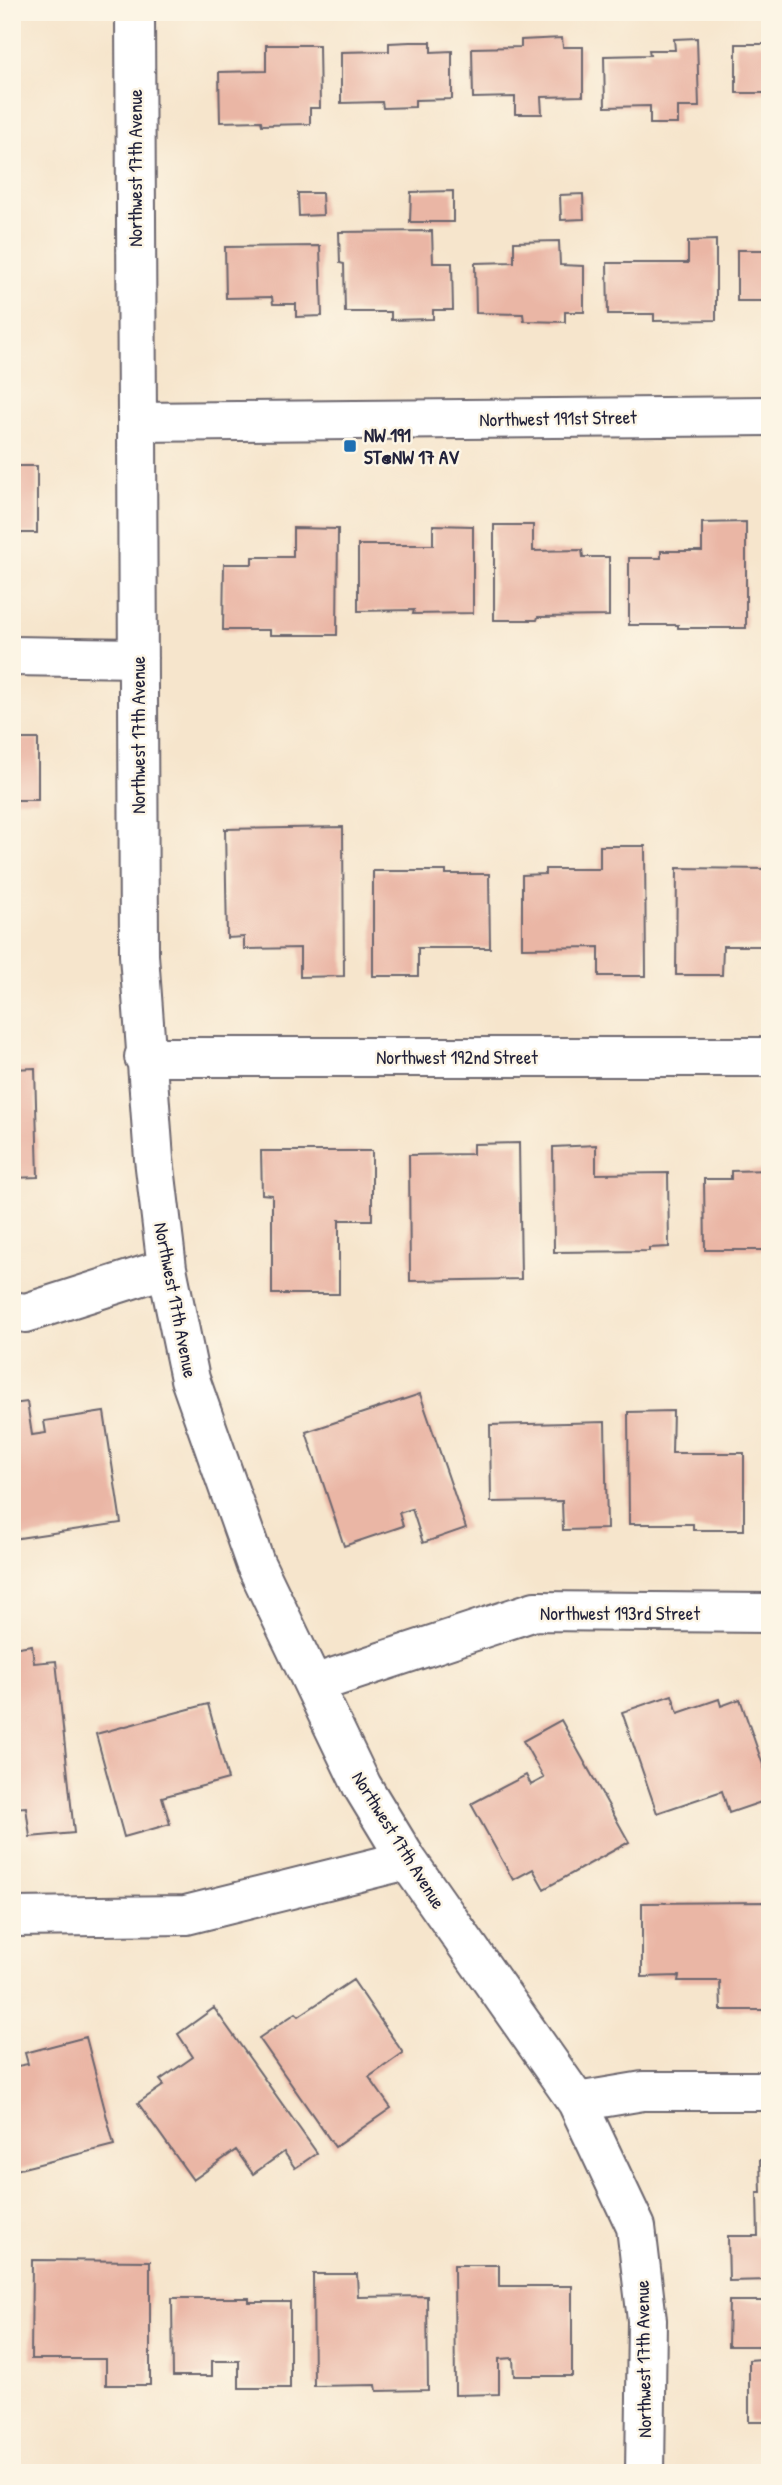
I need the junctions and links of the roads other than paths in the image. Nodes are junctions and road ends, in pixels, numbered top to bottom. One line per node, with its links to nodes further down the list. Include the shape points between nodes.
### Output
1 (135, 12): 3 (street, Northwest 17th Avenue)
2 (770, 416): 3 (street, Northwest 191st Street)
3 (137, 422): 5 (street, Northwest 17th Avenue)
4 (12, 656): 5 (street)
5 (138, 658): 6 (street, Northwest 17th Avenue, via 139,955)
6 (145, 1057): 7 (street, Northwest 192nd Street); 8 (street, Northwest 17th Avenue)
7 (770, 1057)
8 (167, 1268): 9 (street, via 26,1312); 11 (street, Northwest 17th Avenue, via 190,1379 255,1563)
9 (12, 1311)
10 (770, 1613): 11 (street, Northwest 193rd Street, via 535,1611)
11 (314, 1684): 12 (street, Northwest 17th Avenue, via 362,1786)
12 (407, 1860): 13 (street, via 186,1915); 15 (street, Northwest 17th Avenue)
13 (12, 1917)
14 (770, 2091): 15 (street, via 643,2091)
15 (577, 2102): 16 (street, Northwest 17th Avenue, via 636,2227 646,2320)
16 (645, 2473)

